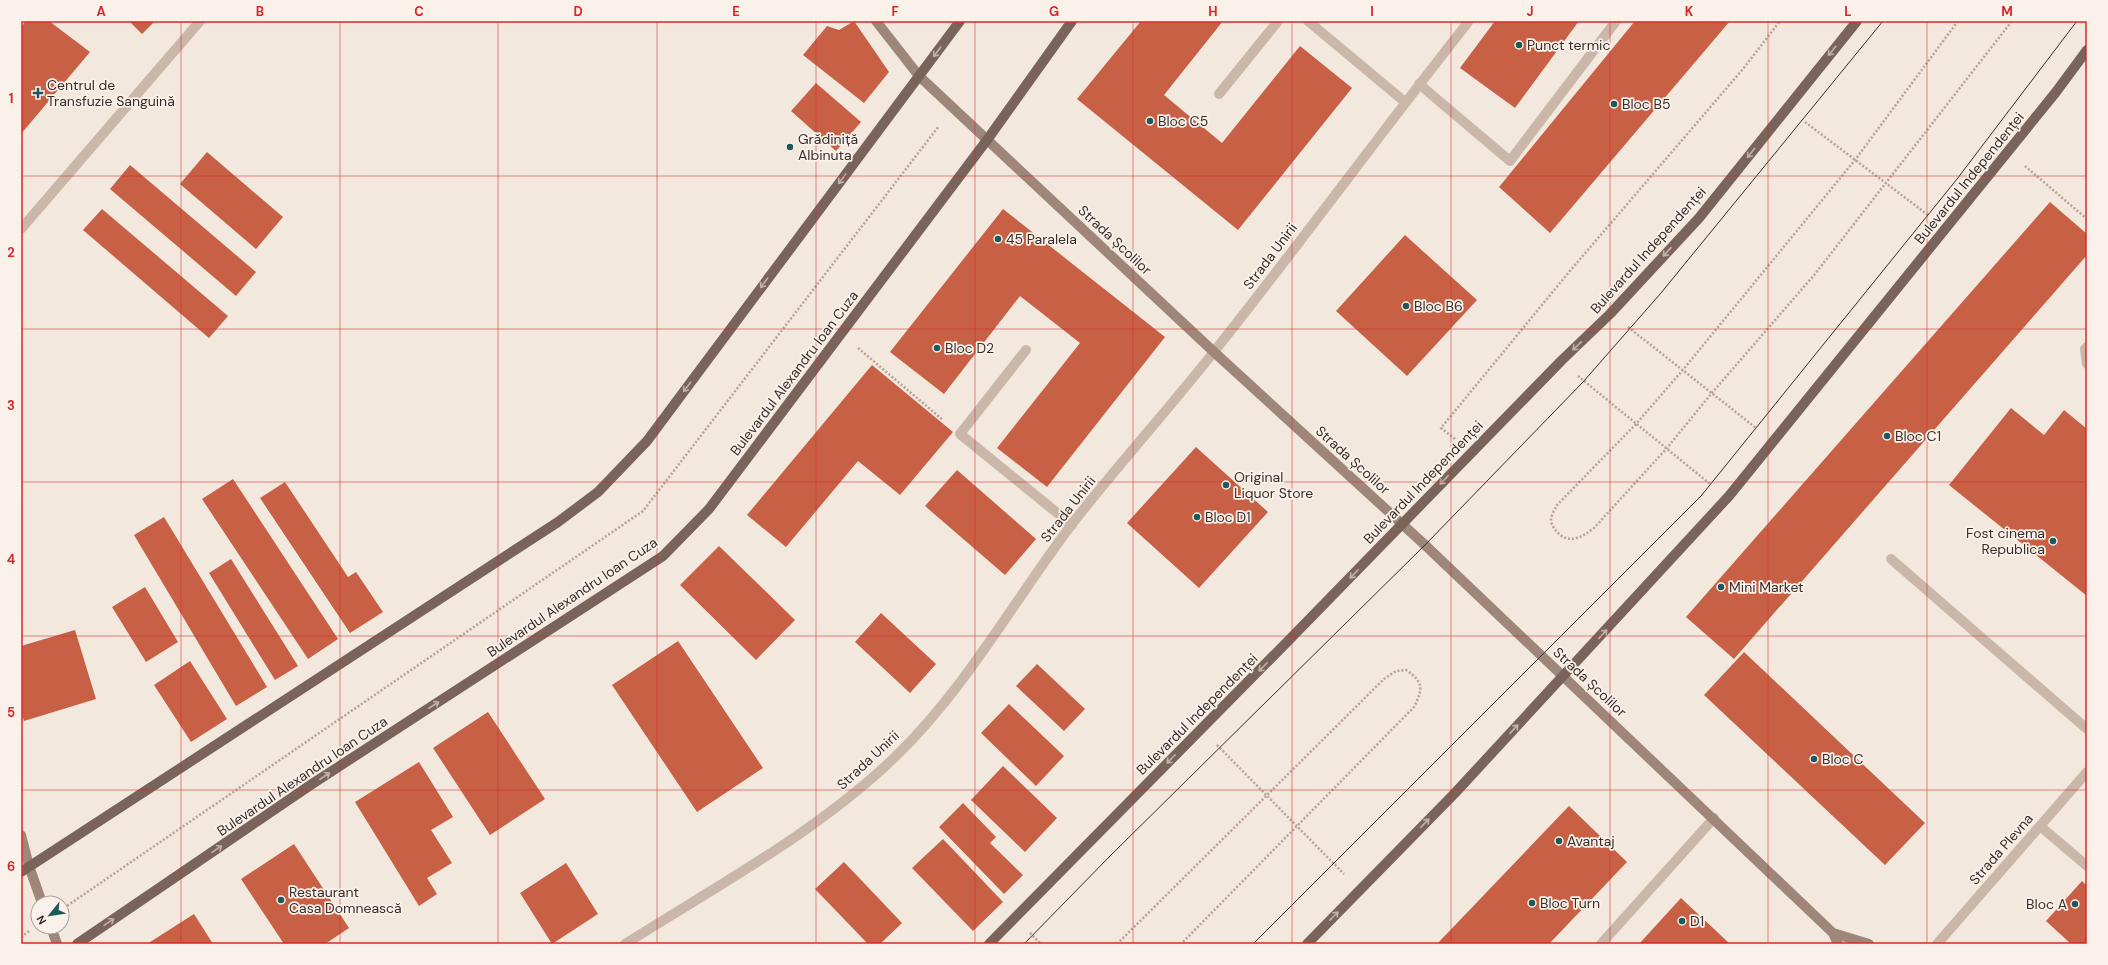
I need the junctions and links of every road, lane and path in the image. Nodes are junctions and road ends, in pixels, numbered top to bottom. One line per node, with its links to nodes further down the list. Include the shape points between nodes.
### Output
1 (200, 21): 24 (street)
2 (876, 21): 14 (main road, Strada Școlilor)
3 (960, 21): 14 (main road, one-way to 14)
4 (1072, 21): 19 (main road, Bulevardul Alexandru Ioan Cuza)
5 (1278, 21): 16 (street)
6 (1308, 21): 17 (street)
7 (1469, 21): 15 (street, Strada Unirii)
8 (1616, 21): 15 (street, via 1510,161)
9 (1780, 21): 39 (path, via 1743,69 1569,272 1441,428)
10 (1857, 21): 18 (main road, Bulevardul Independenței, one-way to 18)
11 (1958, 21): 21 (path)
12 (2012, 21): 22 (path)
13 (2087, 50): 20 (main road, Bulevardul Independenței)
14 (919, 76): 19 (main road, Strada Școlilor); 54 (main road, one-way to 54, via 647,441 598,492 558,522)
15 (1419, 84): 17 (street, Strada Unirii)
16 (1219, 94)
17 (1405, 102): 30 (street, Strada Unirii)
18 (1788, 107): 21 (path); 26 (main road, Bulevardul Independenței, one-way to 26, via 1699,218)
19 (987, 140): 27 (main road, Bulevardul Alexandru Ioan Cuza); 30 (main road, Strada Școlilor)
20 (2008, 152): 23 (path); 25 (main road, Bulevardul Independenței)
21 (1855, 160): 22 (path); 33 (path)
22 (1886, 183): 25 (path); 34 (path, via 1815,274)
23 (2087, 219)
24 (21, 229)
25 (1946, 229): 37 (main road, Bulevardul Independenței)
26 (1610, 314): 31 (main road, Bulevardul Independenței, one-way to 31); 33 (path)
27 (841, 334): 36 (path); 58 (main road, Bulevardul Alexandru Ioan Cuza, one-way to 27, via 312,784 663,556 709,509)
28 (2087, 347): 32 (street)
29 (1026, 350): 36 (street)
30 (1214, 352): 41 (main road, Strada Școlilor); 42 (street, Strada Unirii)
31 (1562, 360): 35 (path, via 1583,382); 39 (main road, Bulevardul Independenței)
32 (2087, 364)
33 (1682, 370): 34 (path); 35 (path)
34 (1711, 394): 37 (path); 38 (path)
35 (1636, 424): 38 (path); 38 (path, via 1557,505 1551,520 1562,537 1572,540 1582,537 1594,528)
36 (960, 434): 42 (street)
37 (1773, 443): 40 (main road, Bulevardul Independenței)
38 (1667, 448): 40 (path)
39 (1471, 452): 41 (main road, Bulevardul Independenței, one-way to 41)
40 (1729, 496): 44 (main road, Bulevardul Independenței, one-way to 40)
41 (1402, 524): 44 (main road, Strada Școlilor); 45 (main road, Bulevardul Independenței, one-way to 45)
42 (1072, 525): 59 (street, Strada Unirii, via 986,649 897,755 851,796 799,834)
43 (1892, 559): 46 (street)
44 (1564, 676): 49 (main road, Strada Școlilor); 55 (main road, Bulevardul Independenței, one-way to 44)
45 (1201, 729): 48 (path); 60 (main road, Bulevardul Independenței, one-way to 60)
46 (2087, 729)
47 (2087, 772): 50 (street, Strada Plevna)
48 (1268, 796): 51 (path); 51 (path, via 1384,680 1396,671 1406,670 1414,676 1421,685 1421,694 1414,707); 61 (path)
49 (1714, 818): 57 (main road, Strada Școlilor); 64 (street)
50 (2040, 826): 53 (street); 67 (street, Strada Plevna)
51 (1298, 828): 55 (path); 62 (path)
52 (21, 834): 54 (main road)
53 (2087, 866)
54 (25, 869): 56 (main road)
55 (1360, 890): 63 (main road, Bulevardul Independenței, one-way to 55)
56 (38, 895)
57 (1833, 933): 65 (main road, Strada Școlilor); 66 (main road, Strada Școlilor)
58 (77, 944)
59 (625, 944)
60 (989, 944)
61 (1117, 944)
62 (1181, 944)
63 (1306, 944)
64 (1600, 944)
65 (1838, 944)
66 (1869, 944)
67 (1937, 944)

